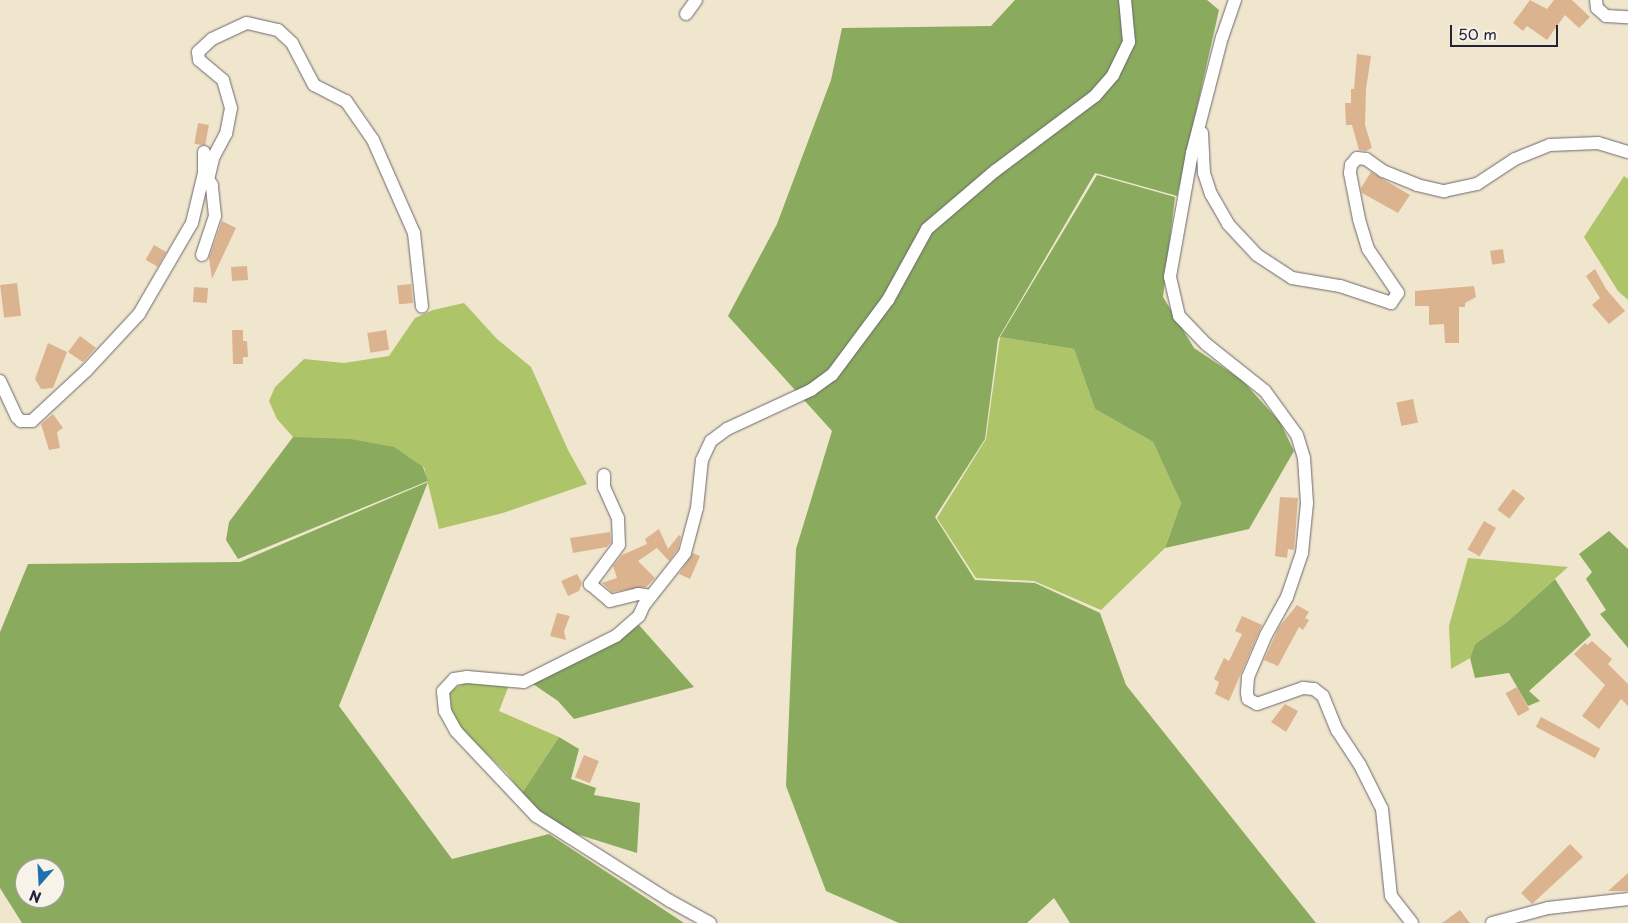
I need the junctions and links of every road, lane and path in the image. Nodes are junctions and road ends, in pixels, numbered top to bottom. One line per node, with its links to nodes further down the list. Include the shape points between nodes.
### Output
1 (696, 0): 5 (street)
2 (1126, 0): 15 (street, via 1129,42 1113,75 1095,96 995,171 927,229 888,300 832,374 811,390 727,429 711,441 702,460 698,508 685,553)
3 (1235, 0): 7 (street, via 1222,37)
4 (1596, 0): 6 (street, via 1597,8 1606,16)
5 (686, 14)
6 (1628, 17)
7 (1204, 112): 9 (street, via 1202,152 1207,184 1221,215 1248,247 1272,267 1292,278 1340,286 1391,303 1398,293 1368,249 1359,219 1350,173 1356,158 1366,159 1383,171 1417,185 1444,191 1477,184 1515,159 1550,145 1598,143); 18 (street, via 1192,153 1170,268 1176,309 1191,330 1252,378 1275,403 1297,435 1306,471 1302,554 1288,597 1266,635 1248,677 1246,693 1248,699 1257,704 1303,688 1314,689 1323,696 1382,809 1391,896)
8 (204, 152): 10 (street)
9 (1628, 152)
10 (207, 175): 11 (street, via 215,221); 12 (street, via 231,108 223,80 199,60 198,52 212,39 247,22 278,30 296,49 314,85 346,101 373,140 414,233); 13 (street, via 192,222 143,308 86,371 42,414 26,422 17,417)
11 (202, 255)
12 (422, 308)
13 (0, 381)
14 (604, 475): 15 (street, via 604,487 618,518 619,545 590,584 610,601 638,594)
15 (652, 596): 17 (street, via 639,616 616,636 524,682 467,677 454,679 443,691 445,711 456,731 536,816)
16 (1628, 899): 19 (street, via 1548,908)
17 (710, 923)
18 (1412, 923)
19 (1492, 923)

